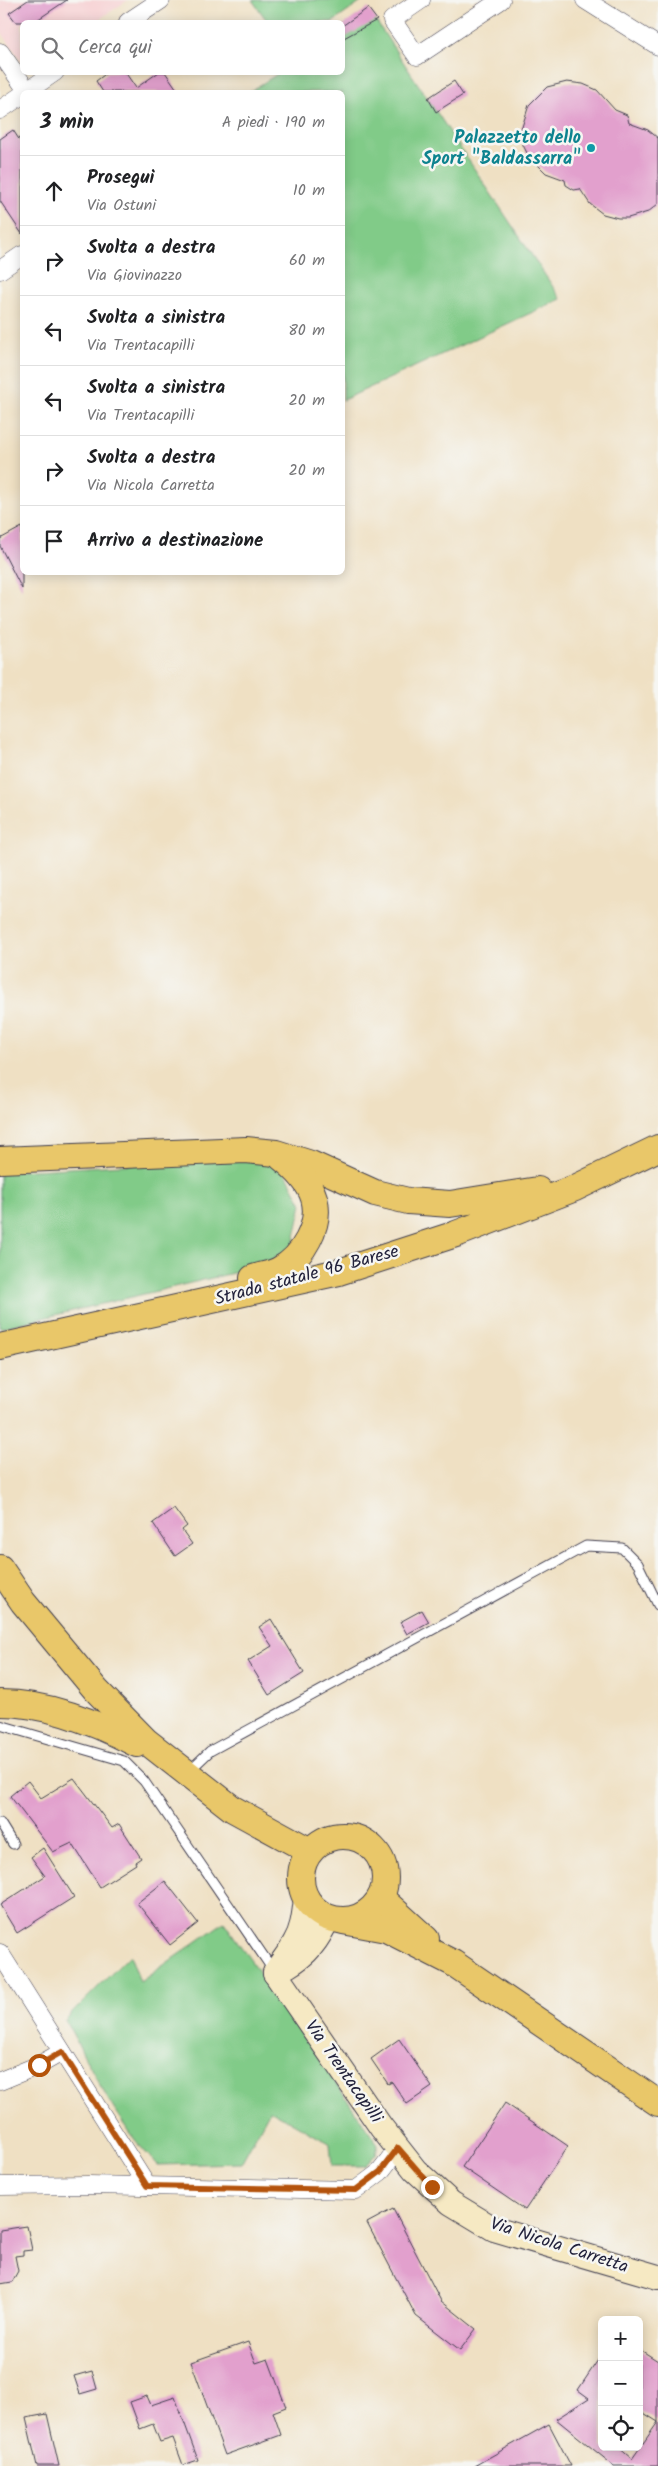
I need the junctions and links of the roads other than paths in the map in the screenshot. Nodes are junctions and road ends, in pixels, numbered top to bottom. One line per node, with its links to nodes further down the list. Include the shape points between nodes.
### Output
1 (161, 0): 5 (street)
2 (421, 0): 3 (street, via 392,20 417,56)
3 (501, 0)
4 (585, 0): 6 (street)
5 (131, 20)
6 (657, 43)
7 (0, 52): 9 (street)
8 (51, 75): 10 (street)
9 (24, 90)
10 (30, 90)
11 (20, 97): 12 (street)
12 (0, 110)
13 (20, 256): 14 (street)
14 (0, 270)
15 (658, 1146): 16 (main road, via 529,1193 450,1204 408,1201 375,1193 311,1164); 18 (main road, Strada statale 96 Barese, via 576,1188 456,1234 339,1272)
16 (276, 1153): 17 (main road, via 246,1150); 18 (main road, via 299,1171 314,1199 314,1227 301,1251 280,1270)
17 (0, 1160)
18 (94, 1328): 19 (main road, Strada statale 96 Barese)
19 (0, 1347)
20 (0, 1568): 24 (main road, via 23,1602 96,1690)
21 (658, 1605): 25 (lane, via 638,1564 622,1548 586,1546 210,1751)
22 (0, 1704): 24 (main road, via 46,1709 99,1724)
23 (0, 1725): 33 (lane, Via Trentacapilli, via 124,1761 144,1781)
24 (163, 1756): 25 (main road)
25 (186, 1774): 28 (main road, via 233,1809)
26 (0, 1823): 27 (lane)
27 (14, 1844)
28 (306, 1875): 29 (main road, via 320,1842 347,1835 361,1839 372,1846 383,1864 386,1884); 30 (main road, via 312,1907); 33 (street, via 303,1926)
29 (381, 1898): 30 (main road, via 366,1914); 32 (main road)
30 (335, 1919): 32 (main road, via 386,1929); 33 (street, via 310,1950)
31 (0, 1953): 34 (street)
32 (453, 1963): 36 (main road)
33 (275, 1973): 37 (street, Via Trentacapilli)
34 (62, 2052): 35 (street); 39 (street)
35 (0, 2080)
36 (658, 2103)
37 (398, 2148): 39 (street, via 380,2172 356,2190); 40 (street, Via Nicola Carretta, via 415,2170 451,2203 494,2229)
38 (0, 2186): 39 (street)
39 (147, 2186)
40 (658, 2277)

